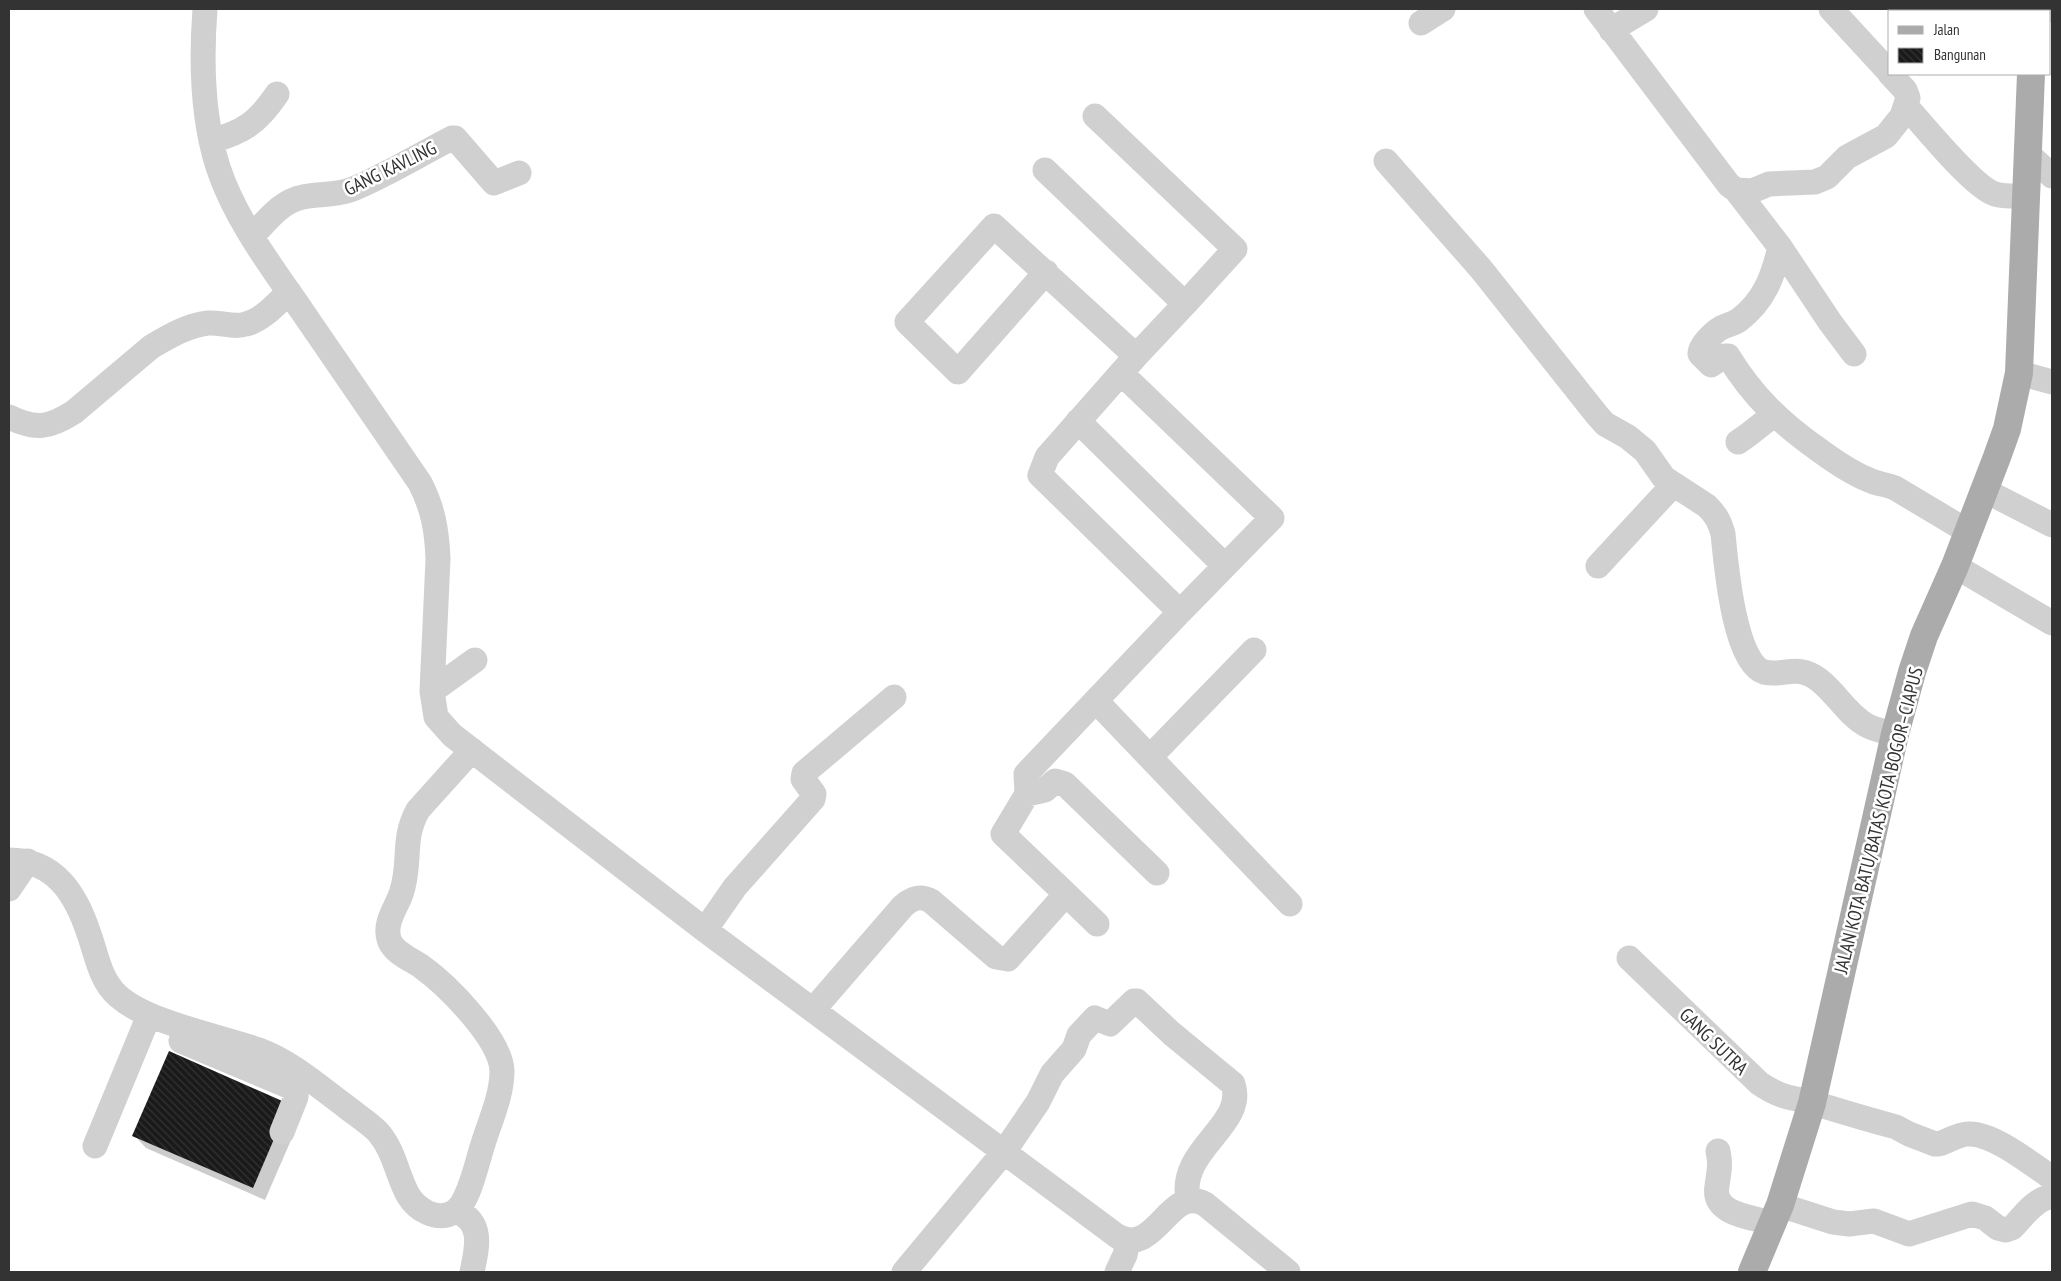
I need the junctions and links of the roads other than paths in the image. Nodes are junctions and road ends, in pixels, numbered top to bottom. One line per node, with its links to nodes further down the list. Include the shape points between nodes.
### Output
1 (205, 9): 16 (street, via 204,80)
2 (1443, 9): 8 (street)
3 (1596, 9): 9 (street)
4 (1646, 9): 9 (street)
5 (1832, 9): 10 (street)
6 (2048, 9): 7 (street)
7 (2052, 10)
8 (1421, 23)
9 (1611, 30): 22 (street, via 1716,170)
10 (1888, 68)
11 (2031, 75): 17 (main road, JALAN KOTA BATU/BATAS KOTA BOGOR–CIAPUS)
12 (1896, 76): 14 (street, via 1908,98)
13 (277, 94): 16 (street, via 252,124)
14 (1906, 106): 22 (street, via 1894,129 1886,136 1847,158 1821,180 1776,183 1752,191); 23 (street, via 1983,187 1998,195)
15 (1095, 116): 28 (street, via 1235,250)
16 (211, 141): 24 (street, via 227,190)
17 (2028, 154): 21 (street); 23 (main road, JALAN KOTA BATU/BATAS KOTA BOGOR–CIAPUS)
18 (1386, 161): 37 (street, via 1481,269 1597,415 1645,451)
19 (1045, 170): 28 (street)
20 (519, 173): 24 (street, GANG KAVLING, via 494,183 452,138 354,189 292,200)
21 (2052, 176)
22 (1736, 190): 25 (street)
23 (2026, 196): 31 (main road, JALAN KOTA BATU/BATAS KOTA BOGOR–CIAPUS)
24 (252, 236): 27 (street)
25 (1780, 247): 29 (street); 33 (street, via 1763,297 1746,314 1720,329 1699,351 1711,365 1728,356)
26 (1046, 272): 26 (street, via 958,372 907,322 994,226); 30 (street)
27 (289, 292): 34 (street, via 258,319 247,324 197,325 166,338 60,421 35,426); 48 (street, via 429,500 438,538)
28 (1185, 304): 30 (street)
29 (1854, 354)
30 (1128, 364): 35 (street); 41 (street, via 1272,518)
31 (2019, 373): 32 (street); 38 (main road, JALAN KOTA BATU/BATAS KOTA BOGOR–CIAPUS, via 2007,429)
32 (2052, 382)
33 (1774, 415): 36 (street); 40 (street, via 1835,462 1870,481 1894,488)
34 (9, 417)
35 (1078, 421): 41 (street); 44 (street, via 1047,457 1040,475)
36 (1738, 442)
37 (1673, 485): 42 (street); 51 (street, via 1707,506 1719,521 1736,625 1742,646 1753,665 1766,672 1794,671 1812,675 1866,725)
38 (1984, 490): 39 (street); 40 (main road, JALAN KOTA BATU/BATAS KOTA BOGOR–CIAPUS)
39 (2052, 525)
40 (1967, 531): 43 (main road, JALAN KOTA BATU/BATAS KOTA BOGOR–CIAPUS)
41 (1225, 566): 44 (street)
42 (1598, 566)
43 (1955, 566): 45 (street); 51 (main road, JALAN KOTA BATU/BATAS KOTA BOGOR–CIAPUS, via 1924,636)
44 (1180, 612): 50 (street)
45 (2052, 623)
46 (1254, 650): 53 (street)
47 (475, 660): 48 (street)
48 (432, 691): 52 (street, via 436,717)
49 (894, 697): 63 (street, via 804,773 803,779 814,794 813,799 735,887)
50 (1096, 701): 53 (street); 54 (street)
51 (1895, 734): 68 (main road, JALAN KOTA BATU/BATAS KOTA BOGOR–CIAPUS)
52 (472, 750): 63 (street); 76 (street, via 412,820 405,882 388,931 392,946 439,981 487,1034 497,1049 501,1064 498,1097 467,1191)
53 (1150, 758): 61 (street)
54 (1040, 760): 55 (street); 56 (street, via 1026,774)
55 (1065, 784): 56 (street, via 1054,780 1046,790); 58 (street)
56 (1027, 794): 60 (street, via 1003,834)
57 (18, 860): 59 (street); 65 (street, via 53,874 64,884 89,932 101,973 109,986)
58 (1157, 873)
59 (9, 889)
60 (1066, 894): 62 (street); 66 (street, via 1008,959 996,957 931,901 914,898)
61 (1290, 904)
62 (1097, 924)
63 (705, 930): 66 (street)
64 (1629, 958): 68 (street, GANG SUTRA, via 1759,1083 1788,1099)
65 (128, 1004): 67 (street, via 125,1012 128,1016); 76 (street, via 176,1024 260,1050 303,1073 378,1132 417,1206 438,1216)
66 (813, 1010): 72 (street)
67 (145, 1025): 69 (street, via 293,1088 296,1097); 70 (street)
68 (1812, 1103): 73 (street, GANG SUTRA, via 1896,1127 1935,1144 1964,1134 1977,1135 2013,1150); 77 (main road, JALAN KOTA BATU/BATAS KOTA BOGOR–CIAPUS)
69 (282, 1132)
70 (95, 1146)
71 (1718, 1151): 77 (street, via 1721,1165 1716,1196 1720,1203 1735,1213)
72 (1004, 1152): 75 (street, via 1038,1102 1052,1074 1074,1049 1079,1034 1096,1018 1109,1025 1135,1000 1233,1084 1236,1092 1232,1112 1191,1166 1186,1185); 78 (street); 80 (street)
73 (2052, 1178)
74 (2052, 1197): 77 (street, via 2040,1200 2006,1230 1972,1214 1908,1234 1874,1221 1849,1224)
75 (1188, 1200): 78 (street, via 1141,1239); 82 (street, via 1205,1204)
76 (457, 1210): 79 (street, via 469,1217 476,1232 477,1248)
77 (1776, 1214): 83 (main road, JALAN KOTA BATU/BATAS KOTA BOGOR–CIAPUS)
78 (1128, 1241): 81 (street)
79 (472, 1272)
80 (904, 1272)
81 (1117, 1272)
82 (1288, 1272)
83 (1752, 1272)

